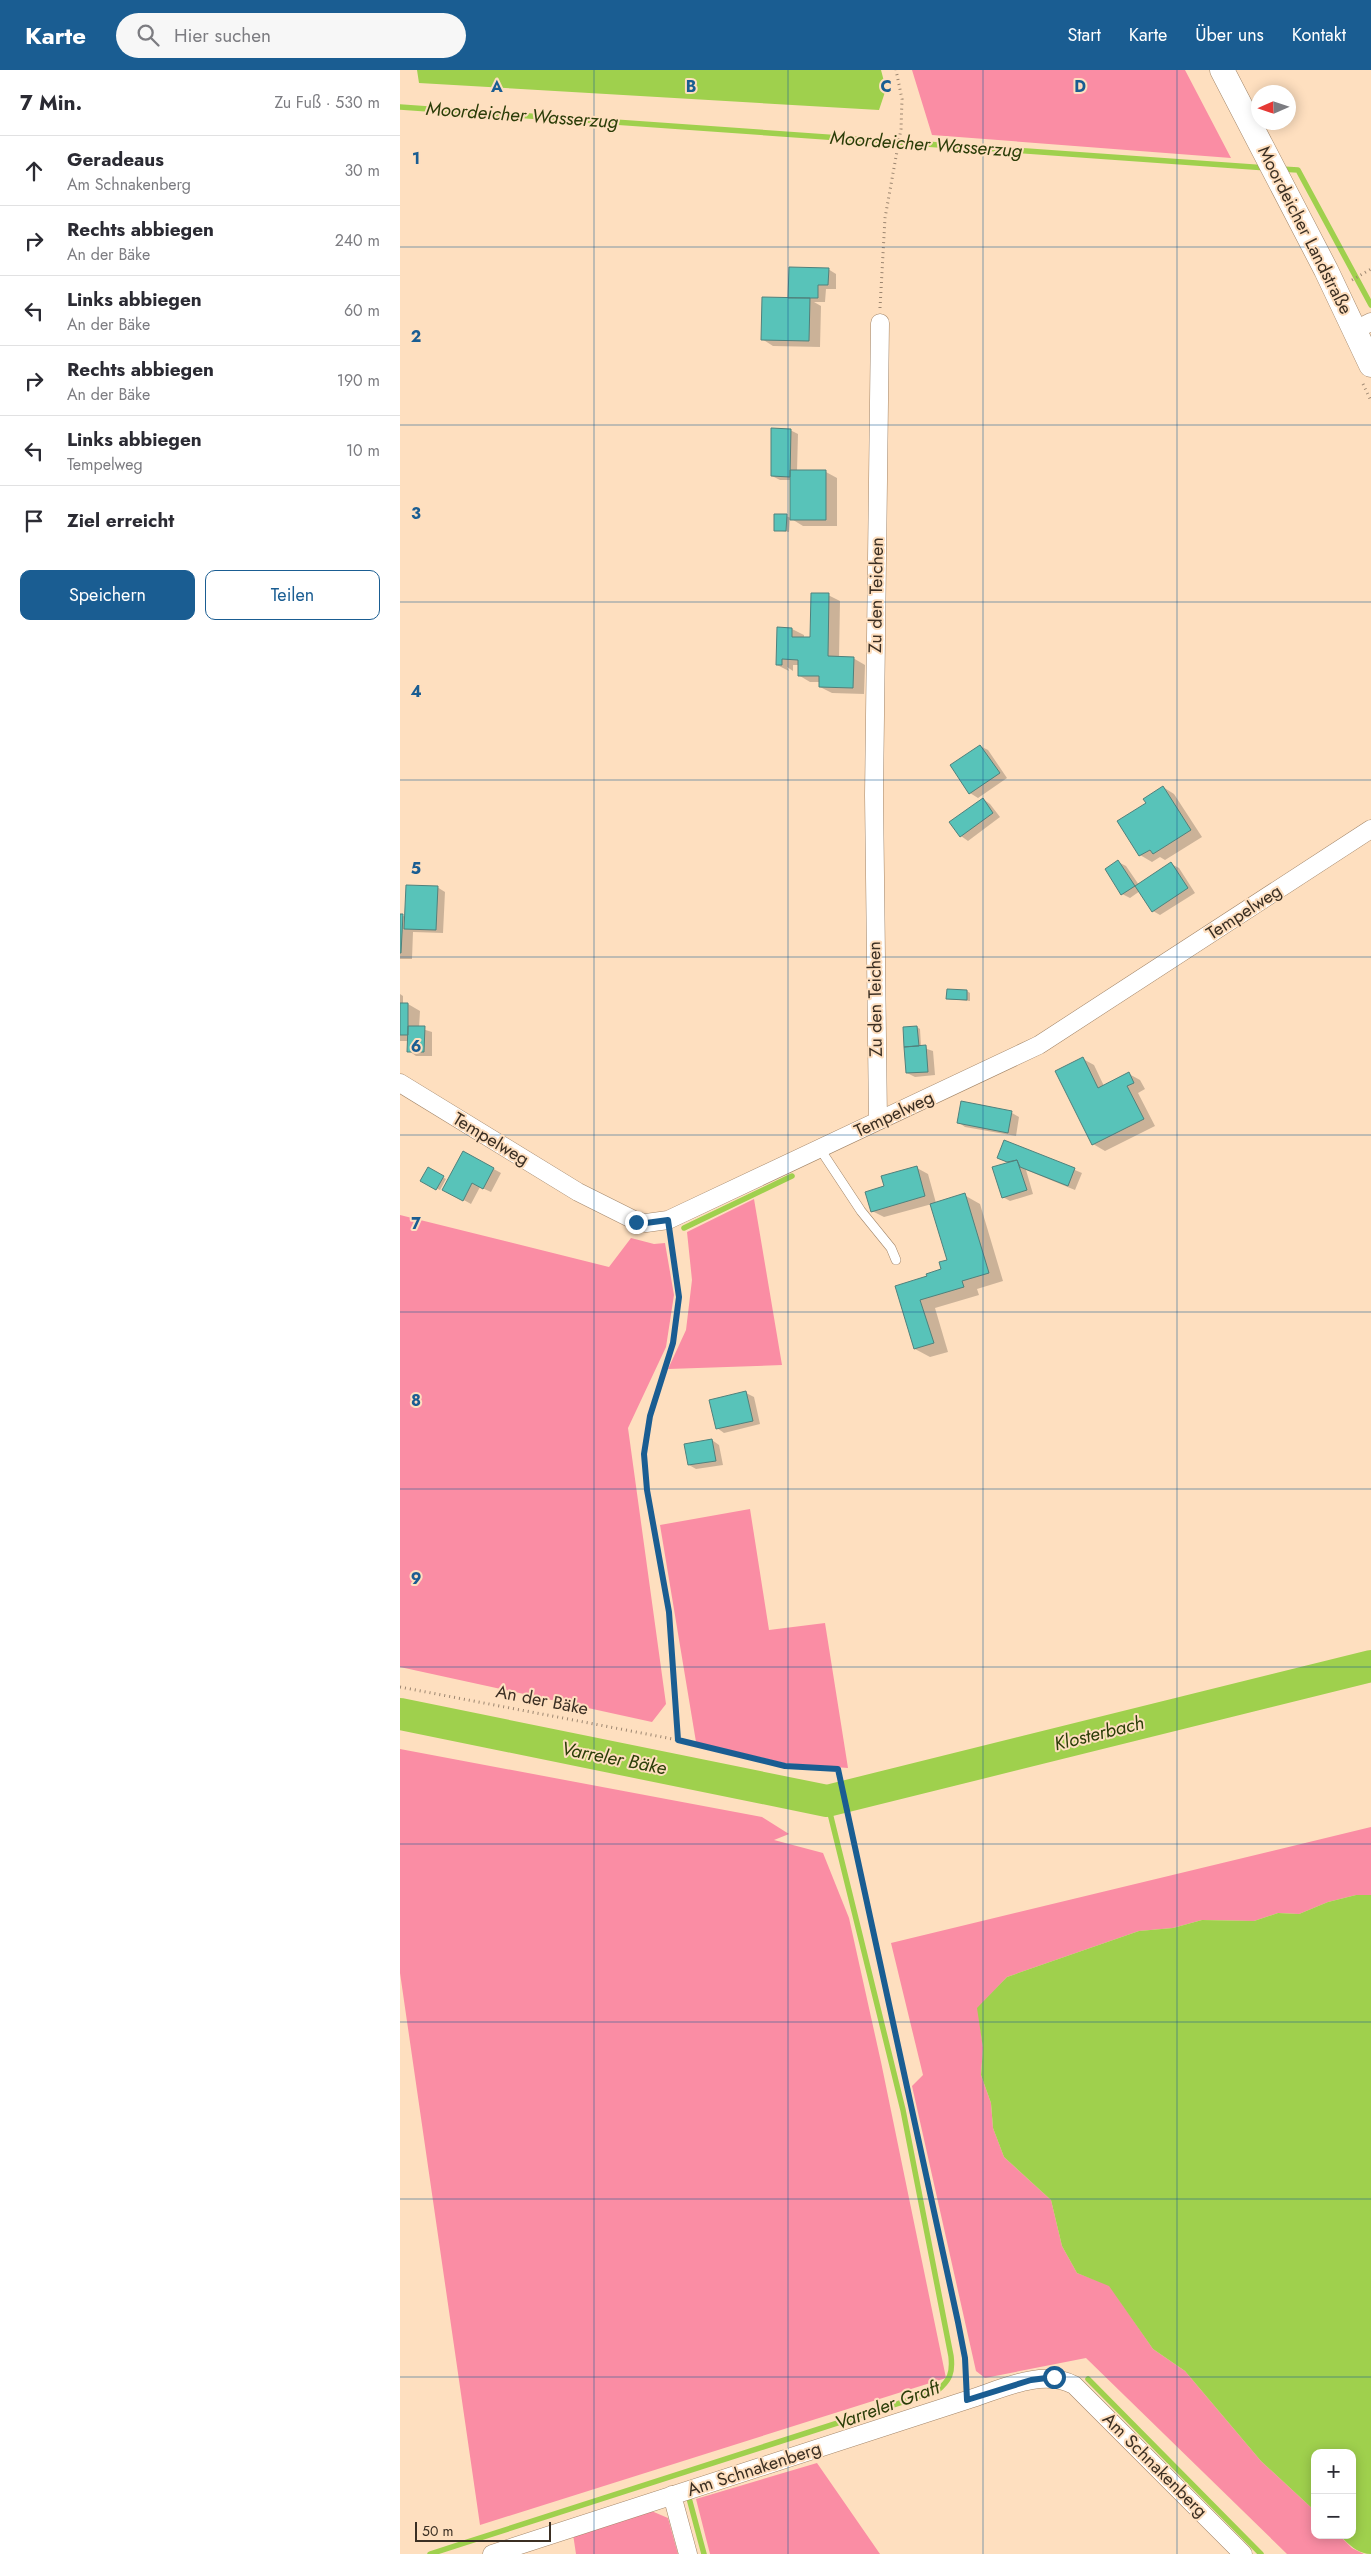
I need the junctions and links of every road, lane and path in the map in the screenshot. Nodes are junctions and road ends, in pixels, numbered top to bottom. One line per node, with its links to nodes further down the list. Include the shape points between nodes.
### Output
1 (896, 70): 5 (path, via 902,99 902,129 885,218)
2 (1222, 70): 6 (main road, Moordeicher Landstraße)
3 (1371, 269): 4 (path)
4 (1360, 275)
5 (880, 323): 10 (street, Zu den Teichen, via 874,795)
6 (1363, 326): 7 (main road, Moordeicher Landstraße)
7 (1371, 365)
8 (1371, 829): 10 (street, Tempelweg, via 1039,1046)
9 (400, 1083): 12 (street, Tempelweg, via 578,1192 636,1222)
10 (878, 1121): 11 (street, Tempelweg)
11 (820, 1148): 12 (street, Tempelweg); 13 (lane, via 860,1211 891,1248)
12 (668, 1220): 15 (path, via 679,1297 673,1343 650,1416 644,1454 647,1490 669,1612)
13 (896, 1260)
14 (400, 1688): 15 (path, An der Bäke)
15 (678, 1740): 16 (path, An der Bäke, via 785,1766 838,1769 958,2322 965,2358)
16 (967, 2400): 17 (street, Am Schnakenberg); 20 (street, Am Schnakenberg, via 1043,2378 1063,2379 1074,2385)
17 (672, 2495): 18 (street, Am Schnakenberg); 19 (street)
18 (492, 2554)
19 (688, 2554)
20 (1243, 2554)

